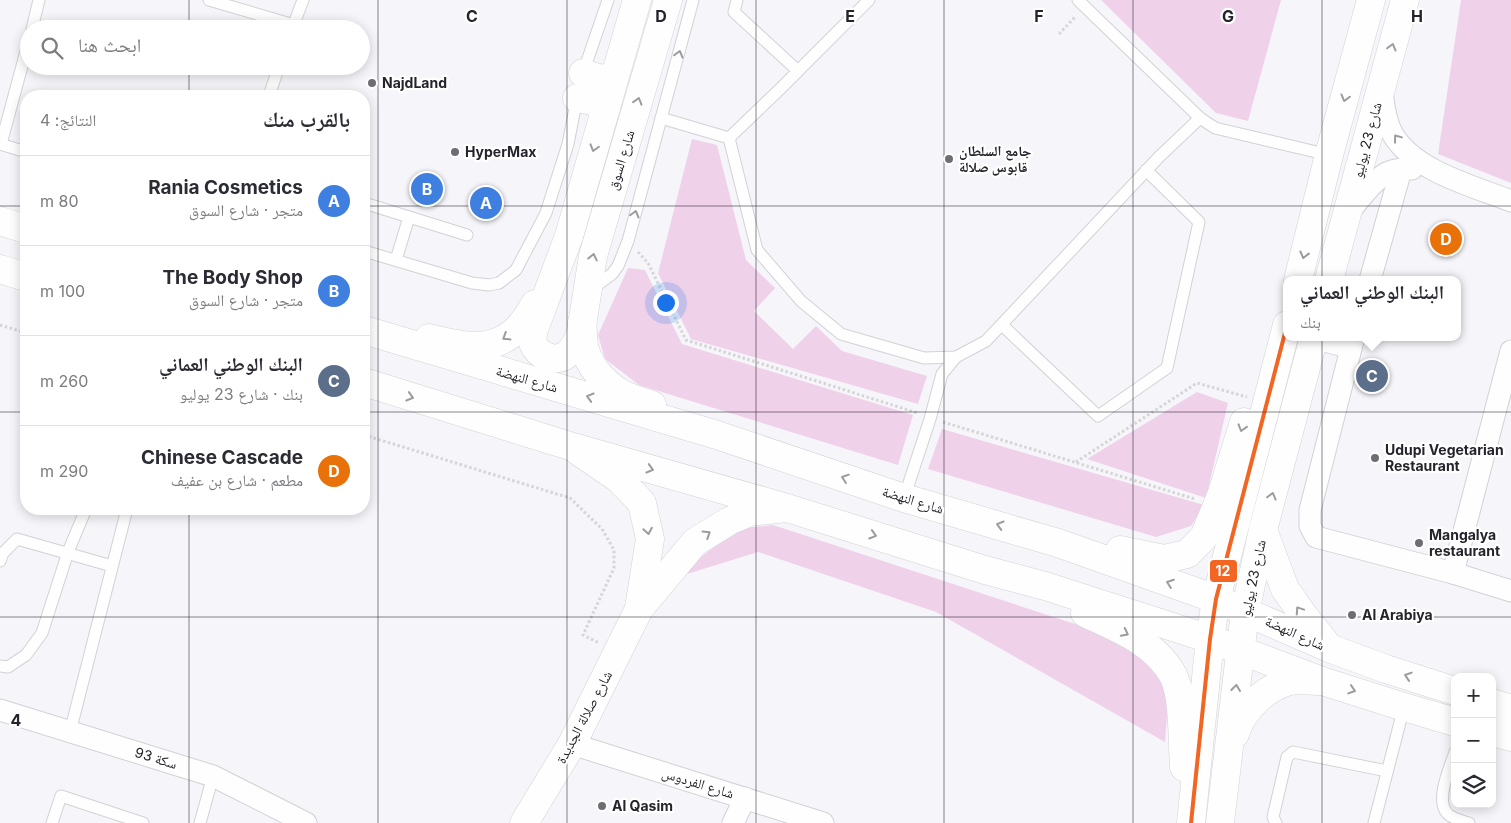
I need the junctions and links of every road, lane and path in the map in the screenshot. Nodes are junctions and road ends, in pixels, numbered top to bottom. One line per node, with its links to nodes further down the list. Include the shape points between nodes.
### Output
1 (39, 0): 13 (lane)
2 (209, 0): 14 (lane)
3 (302, 0): 15 (lane)
4 (608, 0): 21 (lane)
5 (636, 0): 20 (main road, شارع السوق)
6 (668, 0): 50 (main road, شارع السوق, one-way to 6, via 593,256)
7 (693, 0): 25 (lane, one-way to 7)
8 (737, 0): 17 (lane, via 734,12)
9 (869, 0): 17 (lane)
10 (1371, 0): 30 (main road, one-way to 30)
11 (1405, 0): 22 (main road, شارع 23 يوليو, one-way to 11)
12 (1082, 3): 16 (path); 26 (lane)
13 (34, 20)
14 (271, 20)
15 (295, 20)
16 (1059, 34)
17 (798, 71): 27 (lane)
18 (20, 72): 28 (lane)
19 (276, 75): 23 (lane)
20 (614, 79): 21 (main road, via 598,78); 24 (main road, شارع السوق)
21 (580, 86): 24 (main road, via 593,101); 43 (lane, via 568,144 546,213 512,274 498,283 472,283)
22 (1381, 88): 33 (street, one-way to 22, via 1410,154 1393,134); 36 (main road, شارع 23 يوليو)
23 (271, 90)
24 (606, 108): 49 (main road, شارع السوق, one-way to 49, via 569,236)
25 (661, 118): 27 (lane); 41 (lane, one-way to 25)
26 (1200, 118): 30 (lane, via 1215,128); 31 (lane)
27 (729, 138): 62 (lane, via 757,250 801,301 841,334 924,358)
28 (0, 144): 29 (lane)
29 (20, 150)
30 (1329, 155): 46 (main road, one-way to 46)
31 (1146, 170): 52 (lane); 52 (lane, via 1199,222 1167,368 1098,416)
32 (1401, 170): 33 (street); 36 (street, via 1386,173); 48 (street)
33 (1432, 170): 34 (street)
34 (1511, 201)
35 (370, 204): 37 (lane)
36 (1346, 215): 47 (main road, شارع 23 يوليو)
37 (409, 217): 40 (lane); 43 (lane)
38 (0, 221): 39 (main road)
39 (20, 227)
40 (467, 235)
41 (628, 241): 50 (lane, via 618,266 593,287); 65 (path, via 648,263 686,340)
42 (370, 253): 43 (lane)
43 (396, 260)
44 (0, 269): 45 (main road)
45 (20, 275)
46 (1299, 276)
47 (1330, 276)
48 (1371, 276)
49 (549, 288): 50 (main road, شارع السوق, via 533,332 533,342 539,352 547,357 566,356 578,340); 55 (main road, one-way to 55, via 514,332 489,345 464,346 397,331)
50 (584, 310): 66 (main road, via 587,356 608,384 632,398 686,416)
51 (0, 325): 54 (path)
52 (1002, 325): 62 (lane, via 986,341)
53 (1283, 328): 64 (main road)
54 (20, 331)
55 (370, 332)
56 (370, 333): 66 (main road, شارع النهضة, one-way to 56)
57 (1283, 340): 83 (main road, شارع 23 يوليو)
58 (1313, 341): 75 (main road, شارع 23 يوليو, one-way to 58)
59 (1337, 341): 60 (street)
60 (1353, 343): 81 (street, via 1310,510 1310,526 1316,537)
61 (1511, 351): 81 (street)
62 (956, 357): 65 (lane, via 942,374)
63 (370, 384): 68 (main road, one-way to 68)
64 (1253, 398): 69 (path, via 1197,383); 71 (main road, one-way to 71)
65 (930, 418): 69 (path); 70 (lane)
66 (717, 435): 70 (main road, شارع النهضة, one-way to 66)
67 (370, 437): 89 (path, via 570,498 602,530 614,550 614,568 583,635)
68 (573, 447): 72 (main road, one-way to 72); 84 (main road, شارع صلالة الجديدة, one-way to 84, via 619,479 642,503 650,539)
69 (1076, 463): 71 (path)
70 (904, 498): 76 (main road, شارع النهضة, one-way to 70)
71 (1217, 506): 76 (main road, via 1204,537 1187,554 1164,559)
72 (787, 508): 80 (main road, one-way to 80); 84 (main road, شارع صلالة الجديدة, one-way to 72, via 695,542 750,512)
73 (83, 515): 77 (lane)
74 (125, 515): 79 (lane)
75 (1263, 530): 85 (main road, شارع 23 يوليو); 87 (main road, one-way to 75, via 1286,589)
76 (1033, 534): 83 (main road, شارع النهضة, one-way to 76)
77 (68, 552): 78 (lane, via 17,539 3,553); 79 (lane); 90 (lane, via 42,633 26,655 8,667)
78 (0, 561)
79 (112, 566): 96 (lane)
80 (985, 570): 86 (main road); 112 (main road, one-way to 112, via 1055,604 1111,625 1140,640 1158,655 1173,675 1180,703)
81 (1453, 573): 82 (street)
82 (1511, 591)
83 (1216, 599): 85 (main road, شارع النهضة); 86 (main road, شارع 23 يوليو)
84 (639, 609): 89 (main road, شارع صلالة الجديدة)
85 (1246, 612): 87 (main road, شارع النهضة); 88 (main road, شارع 23 يوليو)
86 (1210, 638): 88 (main road); 113 (main road, شارع 23 يوليو)
87 (1330, 648): 92 (main road, شارع النهضة, one-way to 87)
88 (1241, 650): 91 (main road); 100 (main road, شارع 23 يوليو, one-way to 88)
89 (617, 653): 99 (main road, شارع صلالة الجديدة)
90 (0, 666)
91 (1322, 680): 93 (main road, one-way to 93); 100 (main road, via 1291,681 1266,691 1252,704 1238,727)
92 (1451, 690)
93 (1404, 707): 95 (main road); 102 (lane)
94 (0, 710): 96 (street, سكة 93)
95 (1451, 721)
96 (70, 732): 103 (street, سكة 93)
97 (1496, 733): 98 (main road)
98 (1511, 737)
99 (572, 744): 104 (street, شارع الفردوس); 109 (main road, شارع صلالة الجديدة)
100 (1227, 762): 114 (main road, شارع 23 يوليو)
101 (1451, 763): 117 (lane, via 1442,792 1443,804 1446,813)
102 (1387, 771): 115 (lane, via 1293,752 1286,757 1273,817); 116 (lane)
103 (213, 776): 107 (lane); 108 (street, سكة 93)
104 (745, 798): 110 (street); 111 (street, شارع الفردوس)
105 (52, 823): 106 (lane, via 61,796)
106 (143, 823)
107 (200, 823)
108 (306, 823)
109 (524, 823)
110 (733, 823)
111 (823, 823)
112 (1187, 823)
113 (1191, 823)
114 (1220, 823)
115 (1276, 823)
116 (1374, 823)
117 (1469, 823)

